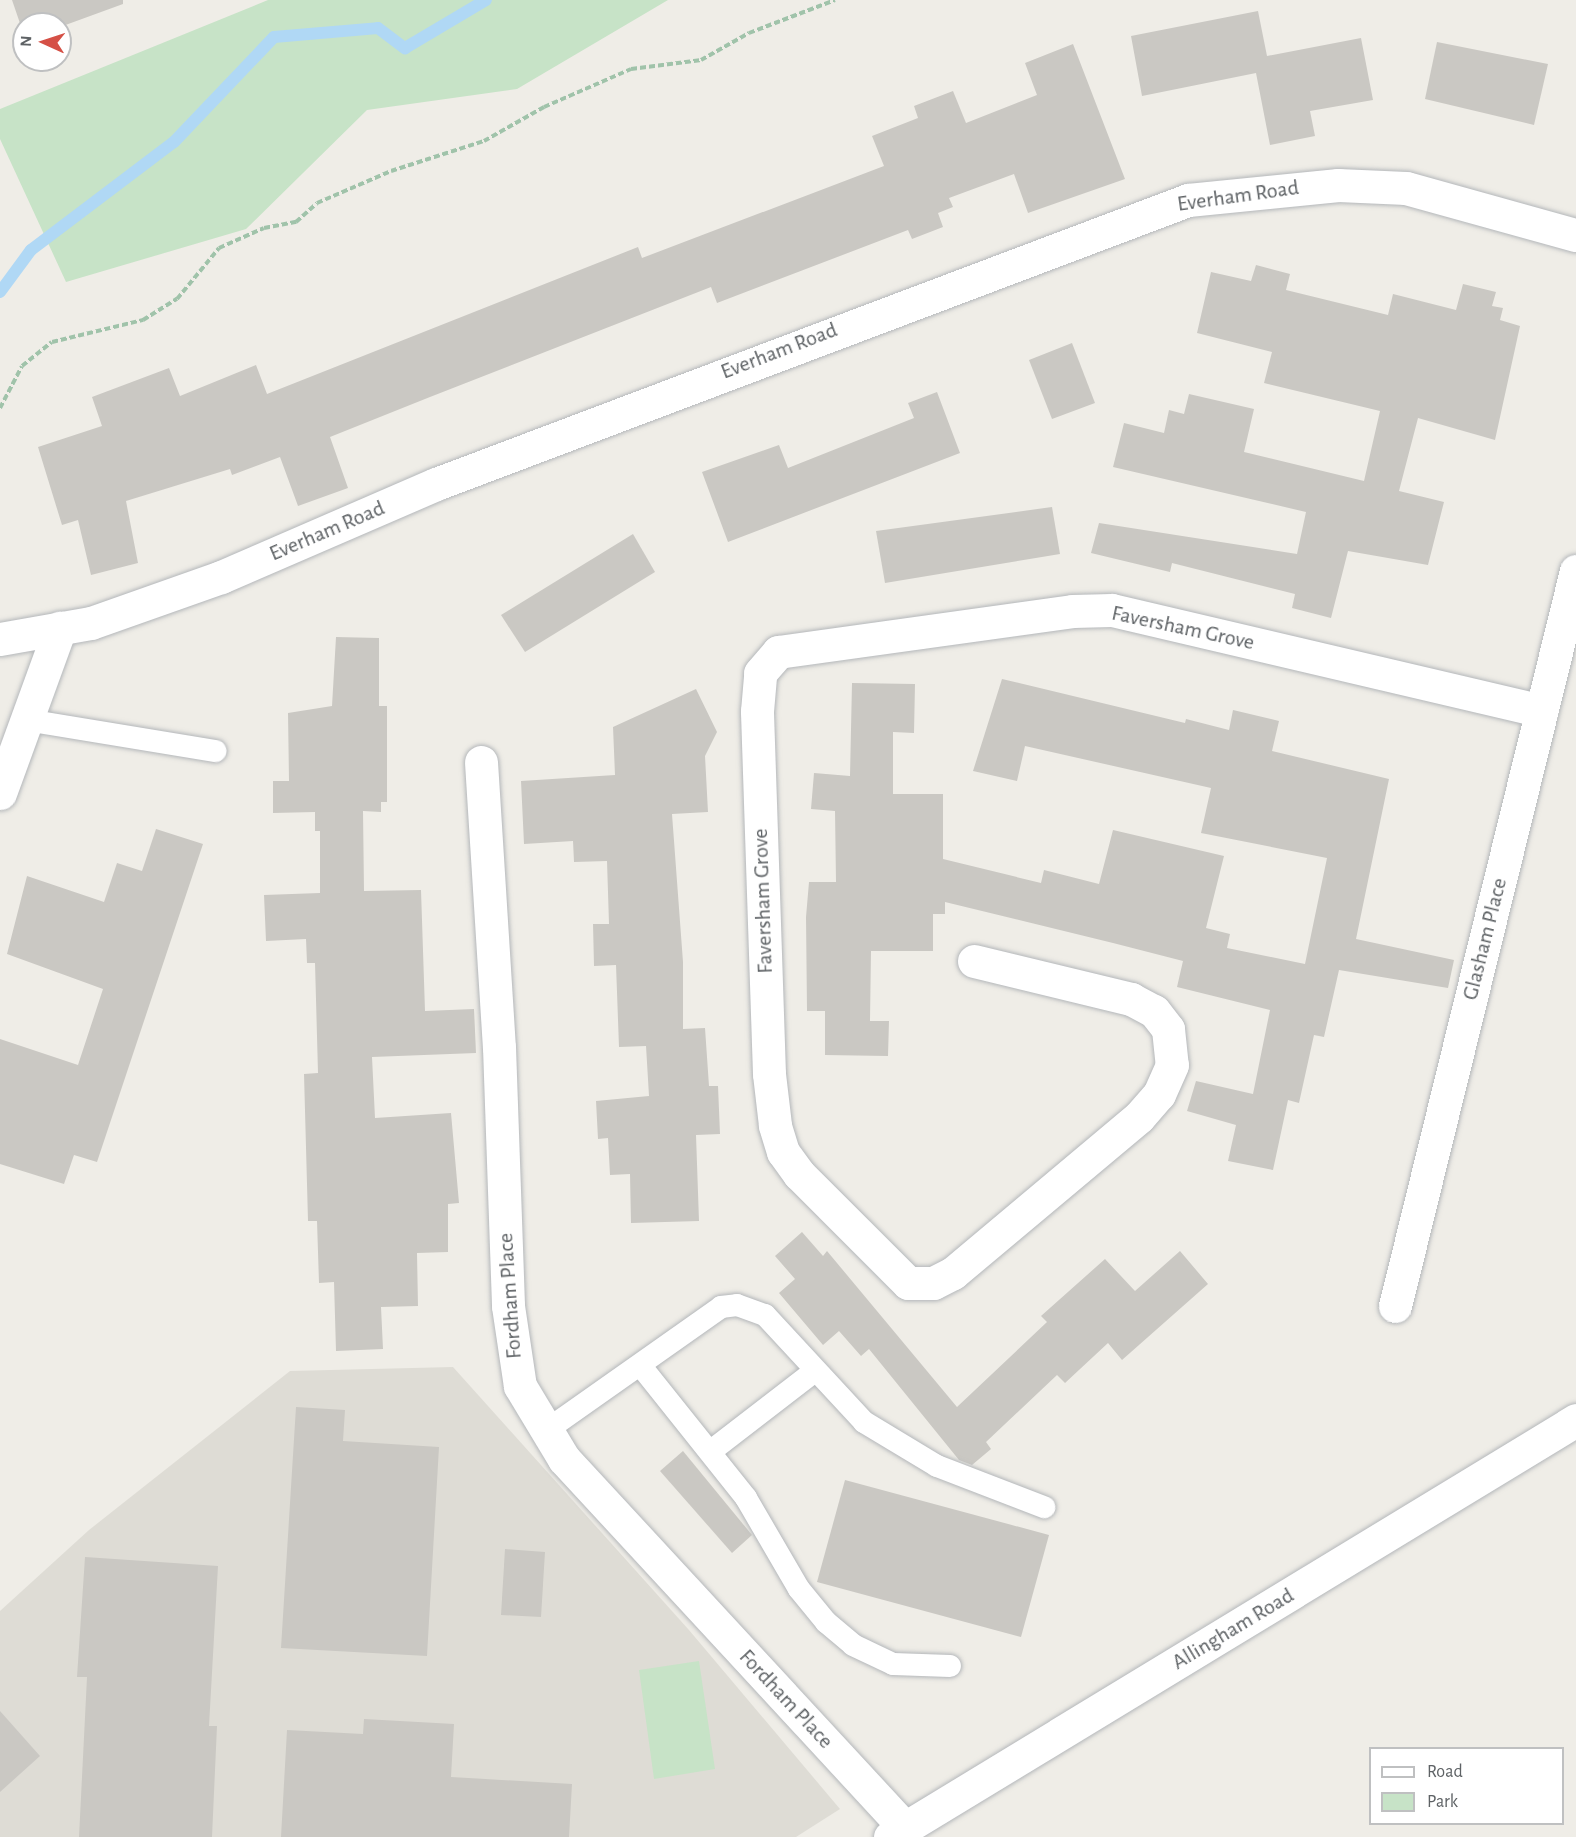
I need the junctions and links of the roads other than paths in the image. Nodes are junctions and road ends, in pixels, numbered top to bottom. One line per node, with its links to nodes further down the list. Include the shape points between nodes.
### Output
1 (1576, 235): 3 (street, Everham Road, via 1406,188 1306,186 1188,200 457,475 220,577)
2 (1576, 572): 5 (street, Glasham Place)
3 (60, 628): 4 (street, Everham Road); 6 (street)
4 (0, 639)
5 (1540, 711): 10 (street, Faversham Grove, via 1112,610 1072,611 778,652 760,673 757,711 775,1125 783,1152 799,1174 908,1283 933,1283 953,1273 1139,1117 1159,1094 1172,1065 1168,1029 1146,1006); 11 (street, Glasham Place)
6 (27, 720): 7 (lane); 9 (street)
7 (215, 751)
8 (481, 762): 15 (street, Fordham Place, via 512,1356 520,1386)
9 (0, 793)
10 (974, 961)
11 (1395, 1306)
12 (639, 1365): 13 (lane, via 721,1307 737,1305 765,1316); 15 (lane); 16 (lane)
13 (815, 1371): 16 (lane); 17 (lane, via 864,1422 908,1449 937,1466)
14 (1576, 1420): 19 (street, Allingham Road)
15 (544, 1432): 19 (street, Fordham Place)
16 (711, 1451): 18 (lane, via 799,1589 844,1637 893,1665)
17 (1044, 1507)
18 (950, 1666)
19 (897, 1833)

